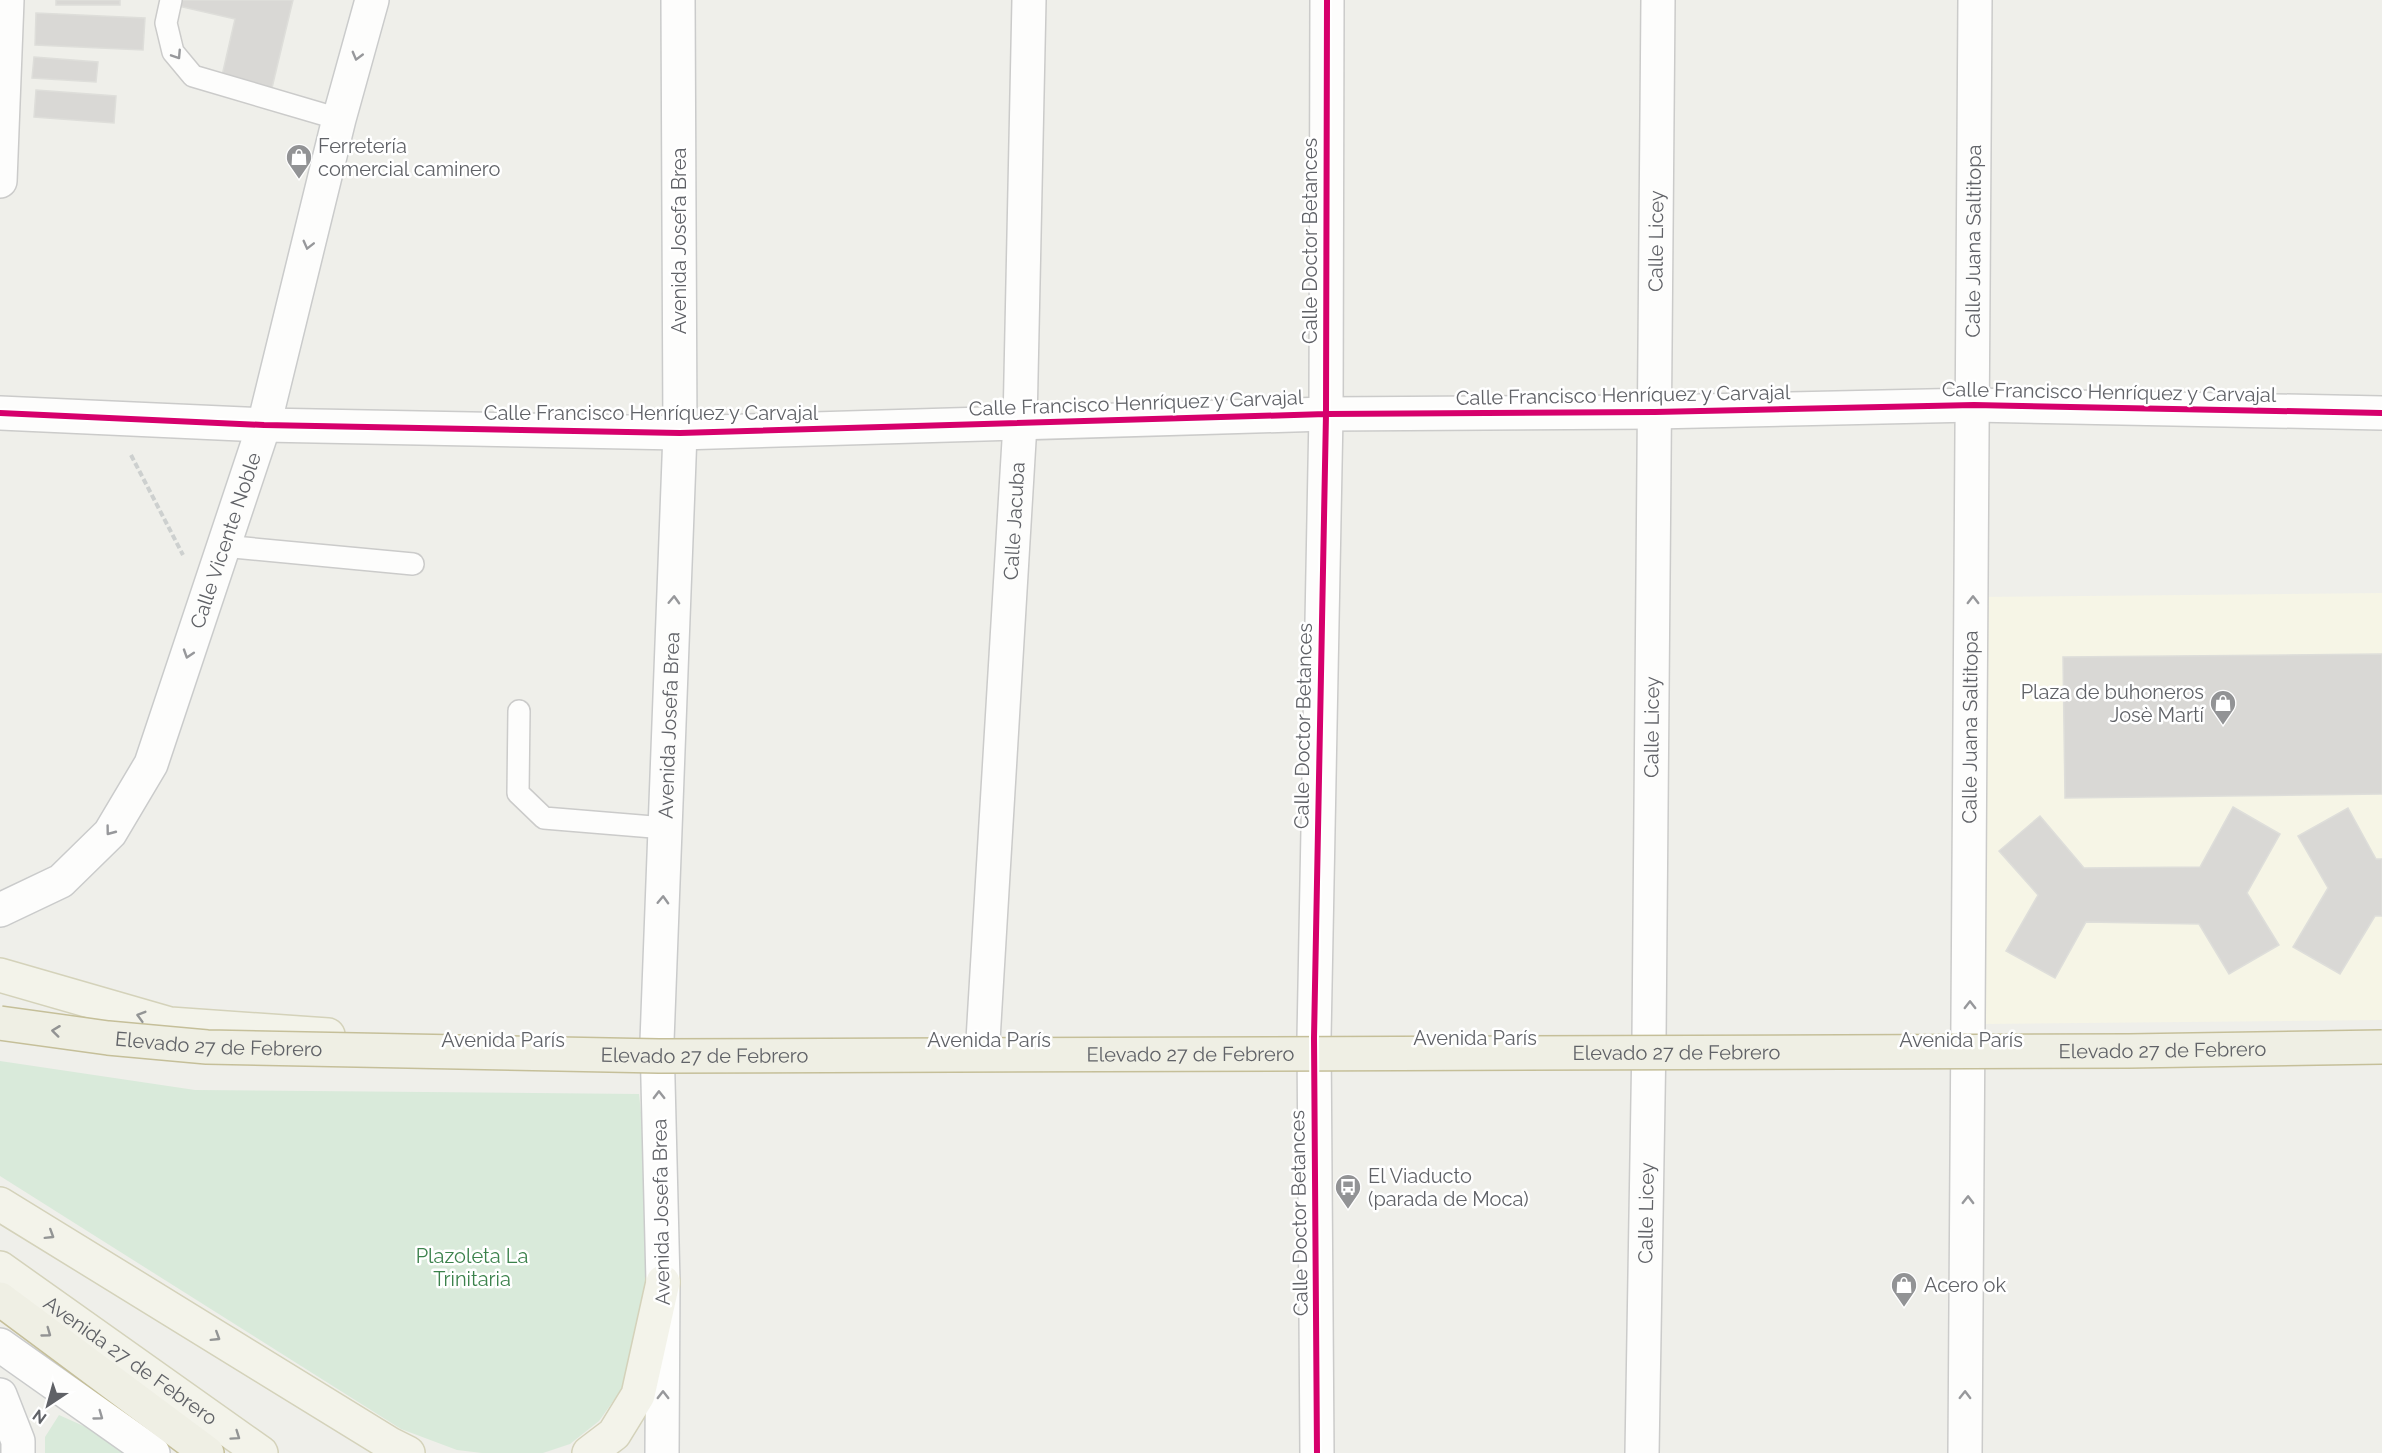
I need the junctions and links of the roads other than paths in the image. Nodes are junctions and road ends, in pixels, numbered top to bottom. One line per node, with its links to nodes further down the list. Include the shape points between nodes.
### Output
1 (7, 0): 10 (street)
2 (171, 0): 9 (lane, one-way to 9, via 166,23 173,52 193,76)
3 (372, 0): 9 (street, Calle Vicente Noble, one-way to 9)
4 (678, 0): 18 (street, Avenida Josefa Brea)
5 (1029, 0): 16 (street, Calle Jacuba)
6 (1327, 0): 15 (street, Calle Doctor Betances)
7 (1658, 0): 12 (street, Calle Licey)
8 (1975, 0): 11 (street, Calle Juana Saltitopa)
9 (339, 119): 17 (street, Calle Vicente Noble, one-way to 17)
10 (0, 179)
11 (1974, 405): 12 (street, Calle Francisco Henríquez y Carvajal); 14 (street, Calle Francisco Henríquez y Carvajal); 31 (street, Calle Juana Saltitopa, one-way to 11)
12 (1655, 412): 15 (street, Calle Francisco Henríquez y Carvajal); 28 (street, Calle Licey)
13 (0, 413): 17 (street, Calle Francisco Henríquez y Carvajal)
14 (2382, 413)
15 (1326, 414): 16 (street, Calle Francisco Henríquez y Carvajal); 27 (street, Calle Doctor Betances)
16 (1020, 424): 18 (street, Calle Francisco Henríquez y Carvajal); 29 (street, Calle Jacuba)
17 (264, 425): 18 (street, Calle Francisco Henríquez y Carvajal); 19 (street, Calle Vicente Noble)
18 (680, 433): 22 (street, Avenida Josefa Brea, one-way to 18)
19 (223, 546): 20 (lane); 23 (street, Calle Vicente Noble, one-way to 23, via 151,764 110,833 62,881)
20 (413, 564)
21 (519, 711): 22 (lane, via 518,793 544,818)
22 (665, 828): 30 (street, Avenida Josefa Brea, one-way to 22)
23 (0, 910)
24 (0, 975): 30 (main road, Avenida París, one-way to 24, via 392,1039 170,1024)
25 (0, 1023): 32 (highway, Elevado 27 de Febrero, one-way to 25, bridge, via 659,1056 207,1047)
26 (2382, 1031): 31 (main road, Avenida París)
27 (1314, 1038): 28 (main road, Avenida París); 29 (main road, Avenida París); 46 (street, Calle Doctor Betances)
28 (1648, 1038): 31 (main road, Avenida París); 47 (street, Calle Licey)
29 (983, 1040): 30 (main road, Avenida París)
30 (657, 1041): 35 (street, Avenida Josefa Brea, one-way to 30)
31 (1969, 1041): 48 (street, Calle Juana Saltitopa, one-way to 31)
32 (2382, 1047)
33 (0, 1204): 43 (main road, one-way to 43)
34 (0, 1268): 42 (main road, Avenida 27 de Febrero, one-way to 42)
35 (663, 1282): 44 (main road, via 638,1395 614,1434); 45 (street, Avenida Josefa Brea, one-way to 35)
36 (0, 1299): 41 (highway, one-way to 41)
37 (0, 1345): 40 (street, one-way to 40)
38 (0, 1395): 39 (street, via 18,1441)
39 (18, 1453)
40 (153, 1453)
41 (207, 1453)
42 (261, 1453)
43 (408, 1453)
44 (589, 1453)
45 (662, 1453)
46 (1317, 1453)
47 (1642, 1453)
48 (1965, 1453)

